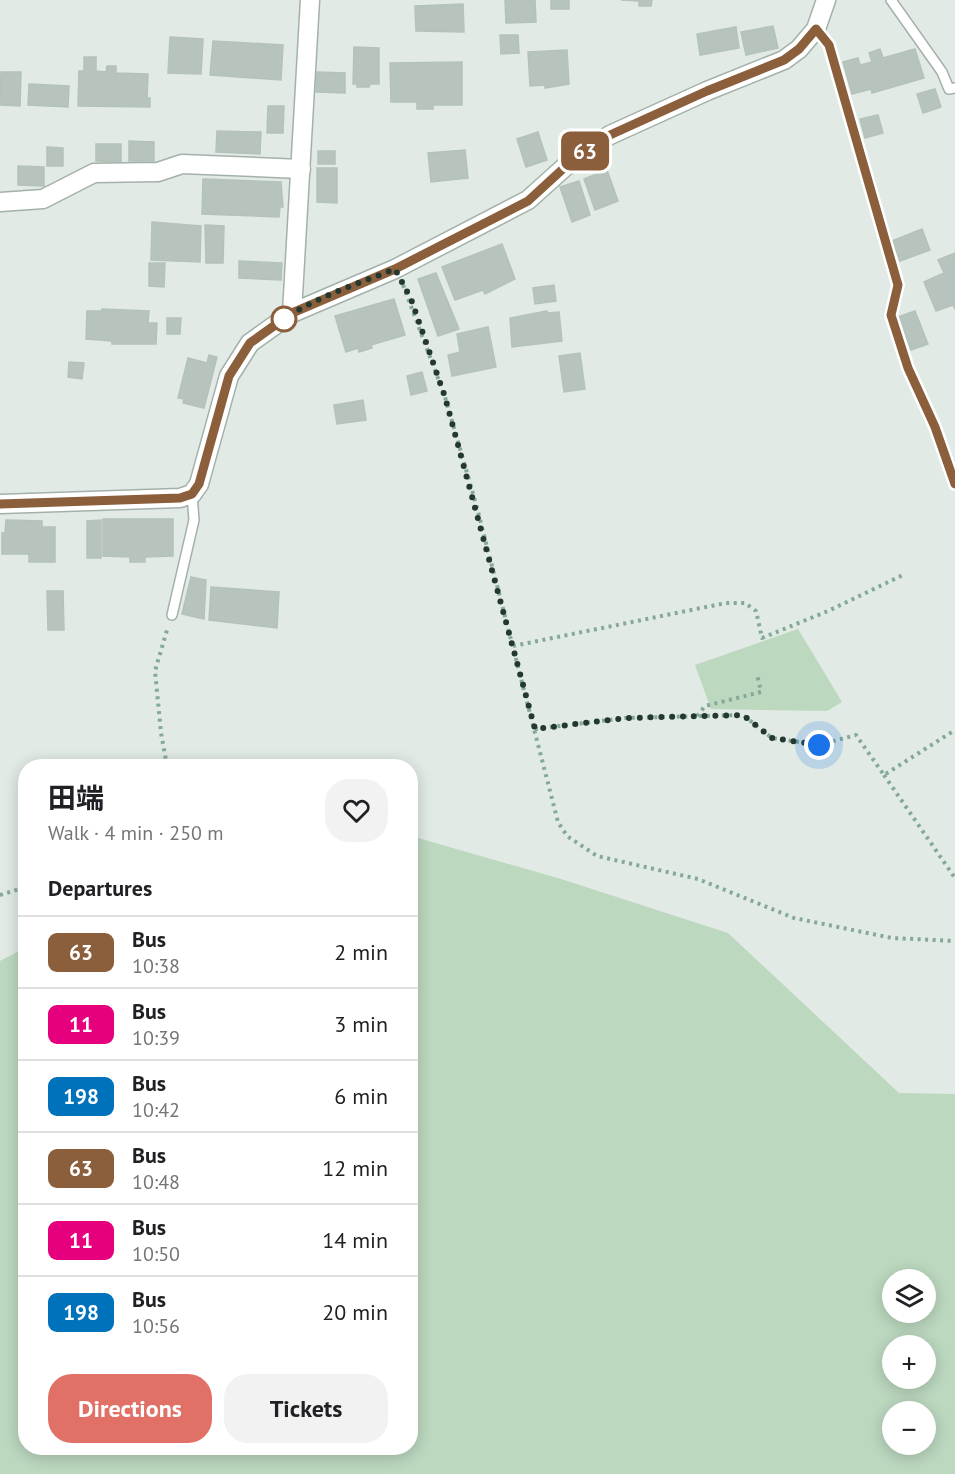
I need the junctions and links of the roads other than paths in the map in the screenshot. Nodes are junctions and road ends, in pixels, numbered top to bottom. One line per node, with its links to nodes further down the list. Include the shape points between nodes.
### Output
1 (310, 0): 6 (street)
2 (826, 0): 4 (street)
3 (891, 0): 5 (lane)
4 (816, 29): 8 (street, via 784,60 610,135 577,156 528,201 395,269); 9 (lane, via 829,45 898,285 891,315)
5 (952, 88)
6 (301, 169): 7 (street, via 182,164 158,172 94,173 43,199); 8 (street)
7 (0, 202)
8 (292, 313): 10 (street, via 250,343 236,362 199,484)
9 (955, 484)
10 (192, 494): 11 (street, via 121,502); 12 (lane, via 194,520)
11 (0, 504)
12 (172, 615)

